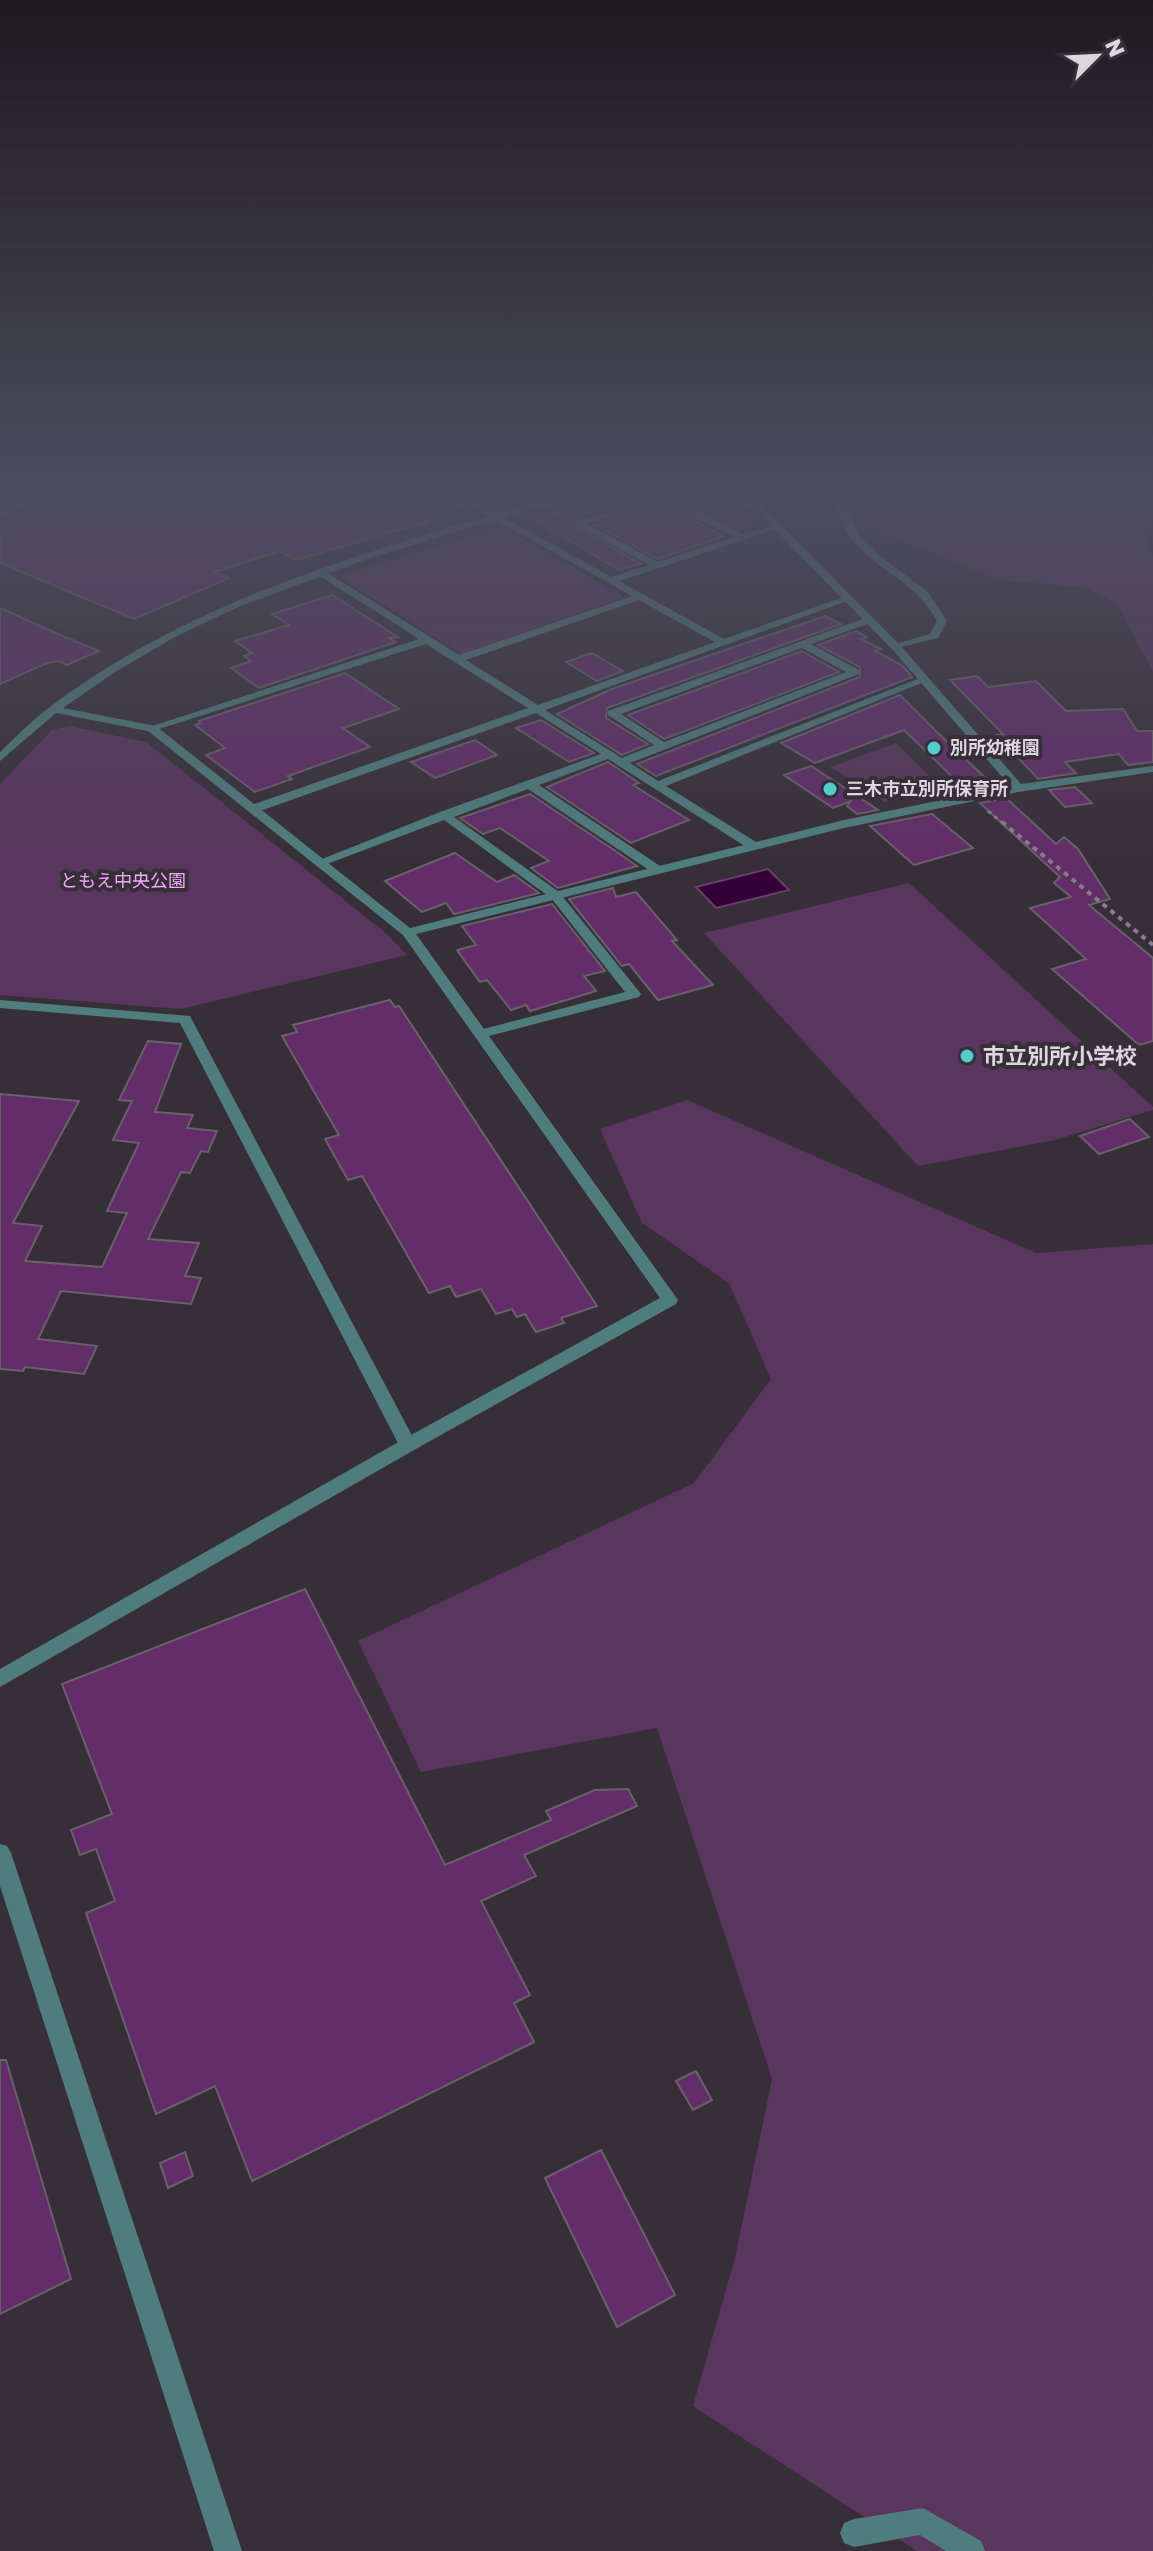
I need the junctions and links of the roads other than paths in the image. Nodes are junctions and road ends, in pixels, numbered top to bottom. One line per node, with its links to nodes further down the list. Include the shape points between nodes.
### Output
1 (217, 616): 16 (street, via 170,636)
2 (389, 616): 9 (street)
3 (583, 616): 13 (street)
4 (677, 616): 10 (street)
5 (798, 616): 10 (street)
6 (865, 616): 8 (street)
7 (940, 616): 12 (street, via 934,636)
8 (869, 620): 11 (street); 12 (street)
9 (427, 640): 13 (street); 17 (street)
10 (722, 642): 15 (street)
11 (803, 644): 18 (street, via 612,713); 18 (street, via 855,672)
12 (896, 647): 14 (street)
13 (458, 659): 15 (street)
14 (924, 680): 23 (street); 24 (street)
15 (536, 708): 20 (street); 25 (street)
16 (54, 709): 17 (street); 19 (street)
17 (152, 728): 25 (street)
18 (663, 746): 20 (street)
19 (0, 758)
20 (615, 758): 22 (street); 23 (street)
21 (1153, 769): 24 (street)
22 (529, 784): 26 (street); 29 (street)
23 (658, 785): 27 (street)
24 (1018, 788): 27 (street)
25 (256, 808): 28 (street)
26 (444, 815): 28 (street); 30 (street)
27 (752, 845): 29 (street)
28 (323, 861): 31 (street)
29 (656, 869): 30 (street)
30 (555, 895): 31 (street); 33 (street, via 634,994)
31 (408, 932): 33 (street)
32 (0, 1004): 34 (street, via 185,1019)
33 (481, 1034): 34 (street, via 670,1300)
34 (408, 1445): 35 (street)
35 (0, 1679)
36 (0, 1853): 38 (street)
37 (854, 2533): 39 (street, via 923,2521)
38 (228, 2551)
39 (971, 2551)

